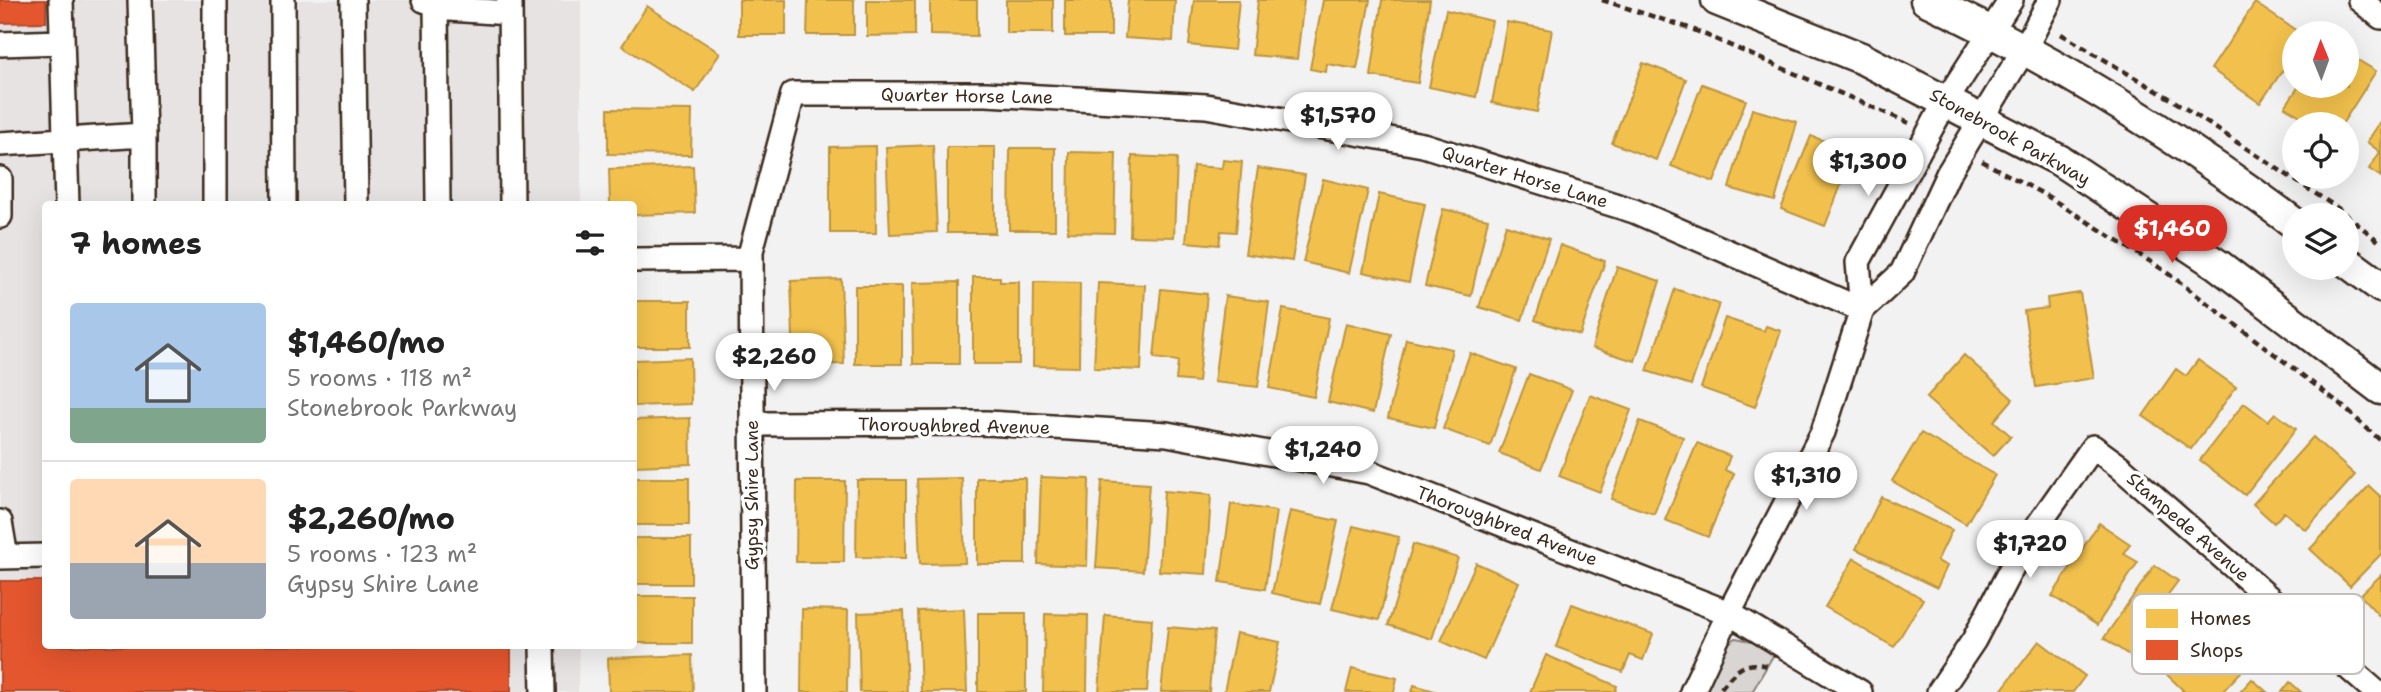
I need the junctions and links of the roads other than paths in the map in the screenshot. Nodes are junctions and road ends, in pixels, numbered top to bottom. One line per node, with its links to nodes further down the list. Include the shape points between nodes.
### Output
1 (61, 0): 15 (street)
2 (140, 0): 21 (street)
3 (215, 0): 27 (street)
4 (283, 0): 28 (street)
5 (353, 0): 29 (street)
6 (1717, 0): 19 (main road, Stonebrook Parkway, via 1861,58)
7 (1926, 0): 14 (main road)
8 (2011, 0): 14 (street)
9 (2050, 0): 17 (street)
10 (2360, 0): 13 (street)
11 (429, 2): 12 (street, via 478,12); 30 (street)
12 (510, 6): 31 (street)
13 (2381, 17)
14 (1991, 31): 17 (main road); 19 (street)
15 (62, 42): 16 (street); 22 (street)
16 (0, 44)
17 (2025, 48): 20 (street); 32 (main road, via 2116,100)
18 (793, 94): 35 (street, Gypsy Shire Lane); 38 (street, Quarter Horse Lane, via 986,94 1206,106 1423,145 1633,211)
19 (1946, 101): 20 (main road, Stonebrook Parkway); 38 (street, via 1858,262)
20 (1980, 118): 38 (street, via 1902,273); 39 (main road, Stonebrook Parkway, via 2059,160 2218,265)
21 (144, 135): 22 (street); 26 (street)
22 (65, 140): 23 (street); 25 (street)
23 (0, 144)
24 (0, 178): 33 (street)
25 (67, 201)
26 (144, 201)
27 (215, 201)
28 (284, 201)
29 (356, 201)
30 (438, 201)
31 (512, 201)
32 (2282, 215)
33 (0, 216)
34 (637, 260): 35 (street)
35 (751, 260): 40 (street, Gypsy Shire Lane)
36 (2359, 271): 37 (main road)
37 (2381, 287)
38 (1862, 310): 45 (street, via 1823,432)
39 (2381, 389)
40 (752, 424): 45 (street, Thoroughbred Avenue, via 987,423 1167,433 1369,472); 49 (street, Gypsy Shire Lane)
41 (0, 522): 43 (street)
42 (42, 556): 43 (street)
43 (3, 557)
44 (2265, 594): 52 (street, Stampede Avenue, via 2093,447 2022,548 1974,640)
45 (1729, 612): 50 (street); 51 (street, Thoroughbred Avenue)
46 (542, 649): 48 (street)
47 (2356, 674): 53 (street, Stampede Avenue)
48 (543, 692)
49 (754, 692)
50 (1692, 692)
51 (1860, 692)
52 (1939, 692)
53 (2376, 692)

